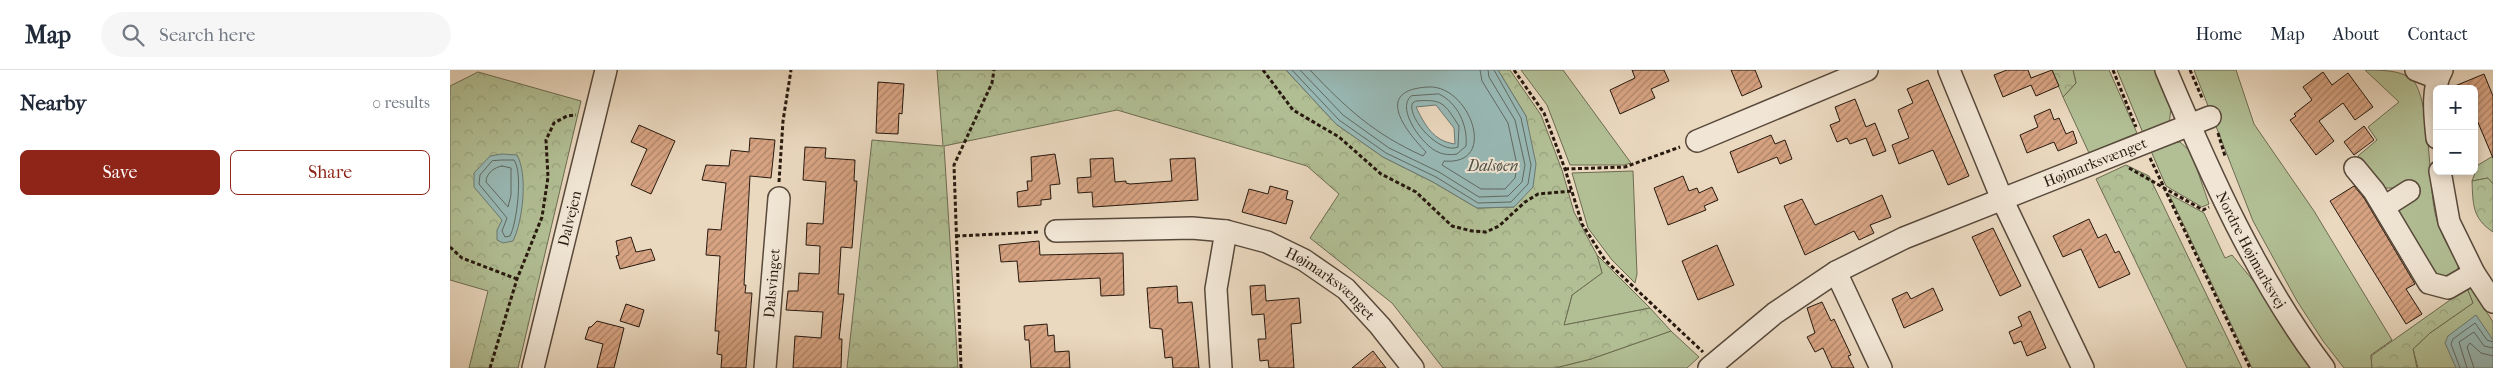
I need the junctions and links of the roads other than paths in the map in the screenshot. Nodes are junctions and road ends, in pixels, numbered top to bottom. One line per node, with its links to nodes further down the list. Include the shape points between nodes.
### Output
1 (606, 70): 23 (street, Dalvejen)
2 (1867, 70): 10 (street)
3 (1949, 70): 15 (street)
4 (2166, 70): 8 (street, Nordre Højmarksvej)
5 (2416, 70): 6 (street)
6 (2439, 74): 9 (street, via 2435,104)
7 (2210, 117): 8 (street)
8 (2189, 125): 15 (street, Højmarksvænget); 29 (street, Nordre Højmarksvej, via 2274,296)
9 (2437, 130)
10 (1697, 141)
11 (2356, 168): 16 (street)
12 (2441, 175): 20 (street, via 2449,222)
13 (2409, 191): 16 (street)
14 (779, 198): 24 (street, Dalsvinget)
15 (2002, 199): 19 (street, Højmarksvænget, via 1904,238); 28 (street)
16 (2384, 207): 20 (street, via 2429,283 2448,288)
17 (1056, 231): 18 (street, Højmarksvænget, via 1192,228)
18 (1226, 231): 25 (street, via 1216,289); 26 (street, Højmarksvænget, via 1267,242 1304,260 1346,289)
19 (1836, 272): 22 (street, Højmarksvænget, via 1775,313); 27 (street)
20 (2474, 273): 21 (street)
21 (2493, 302)
22 (1712, 366)
23 (534, 368)
24 (766, 368)
25 (1221, 368)
26 (1413, 368)
27 (1881, 368)
28 (2083, 368)
29 (2324, 368)

